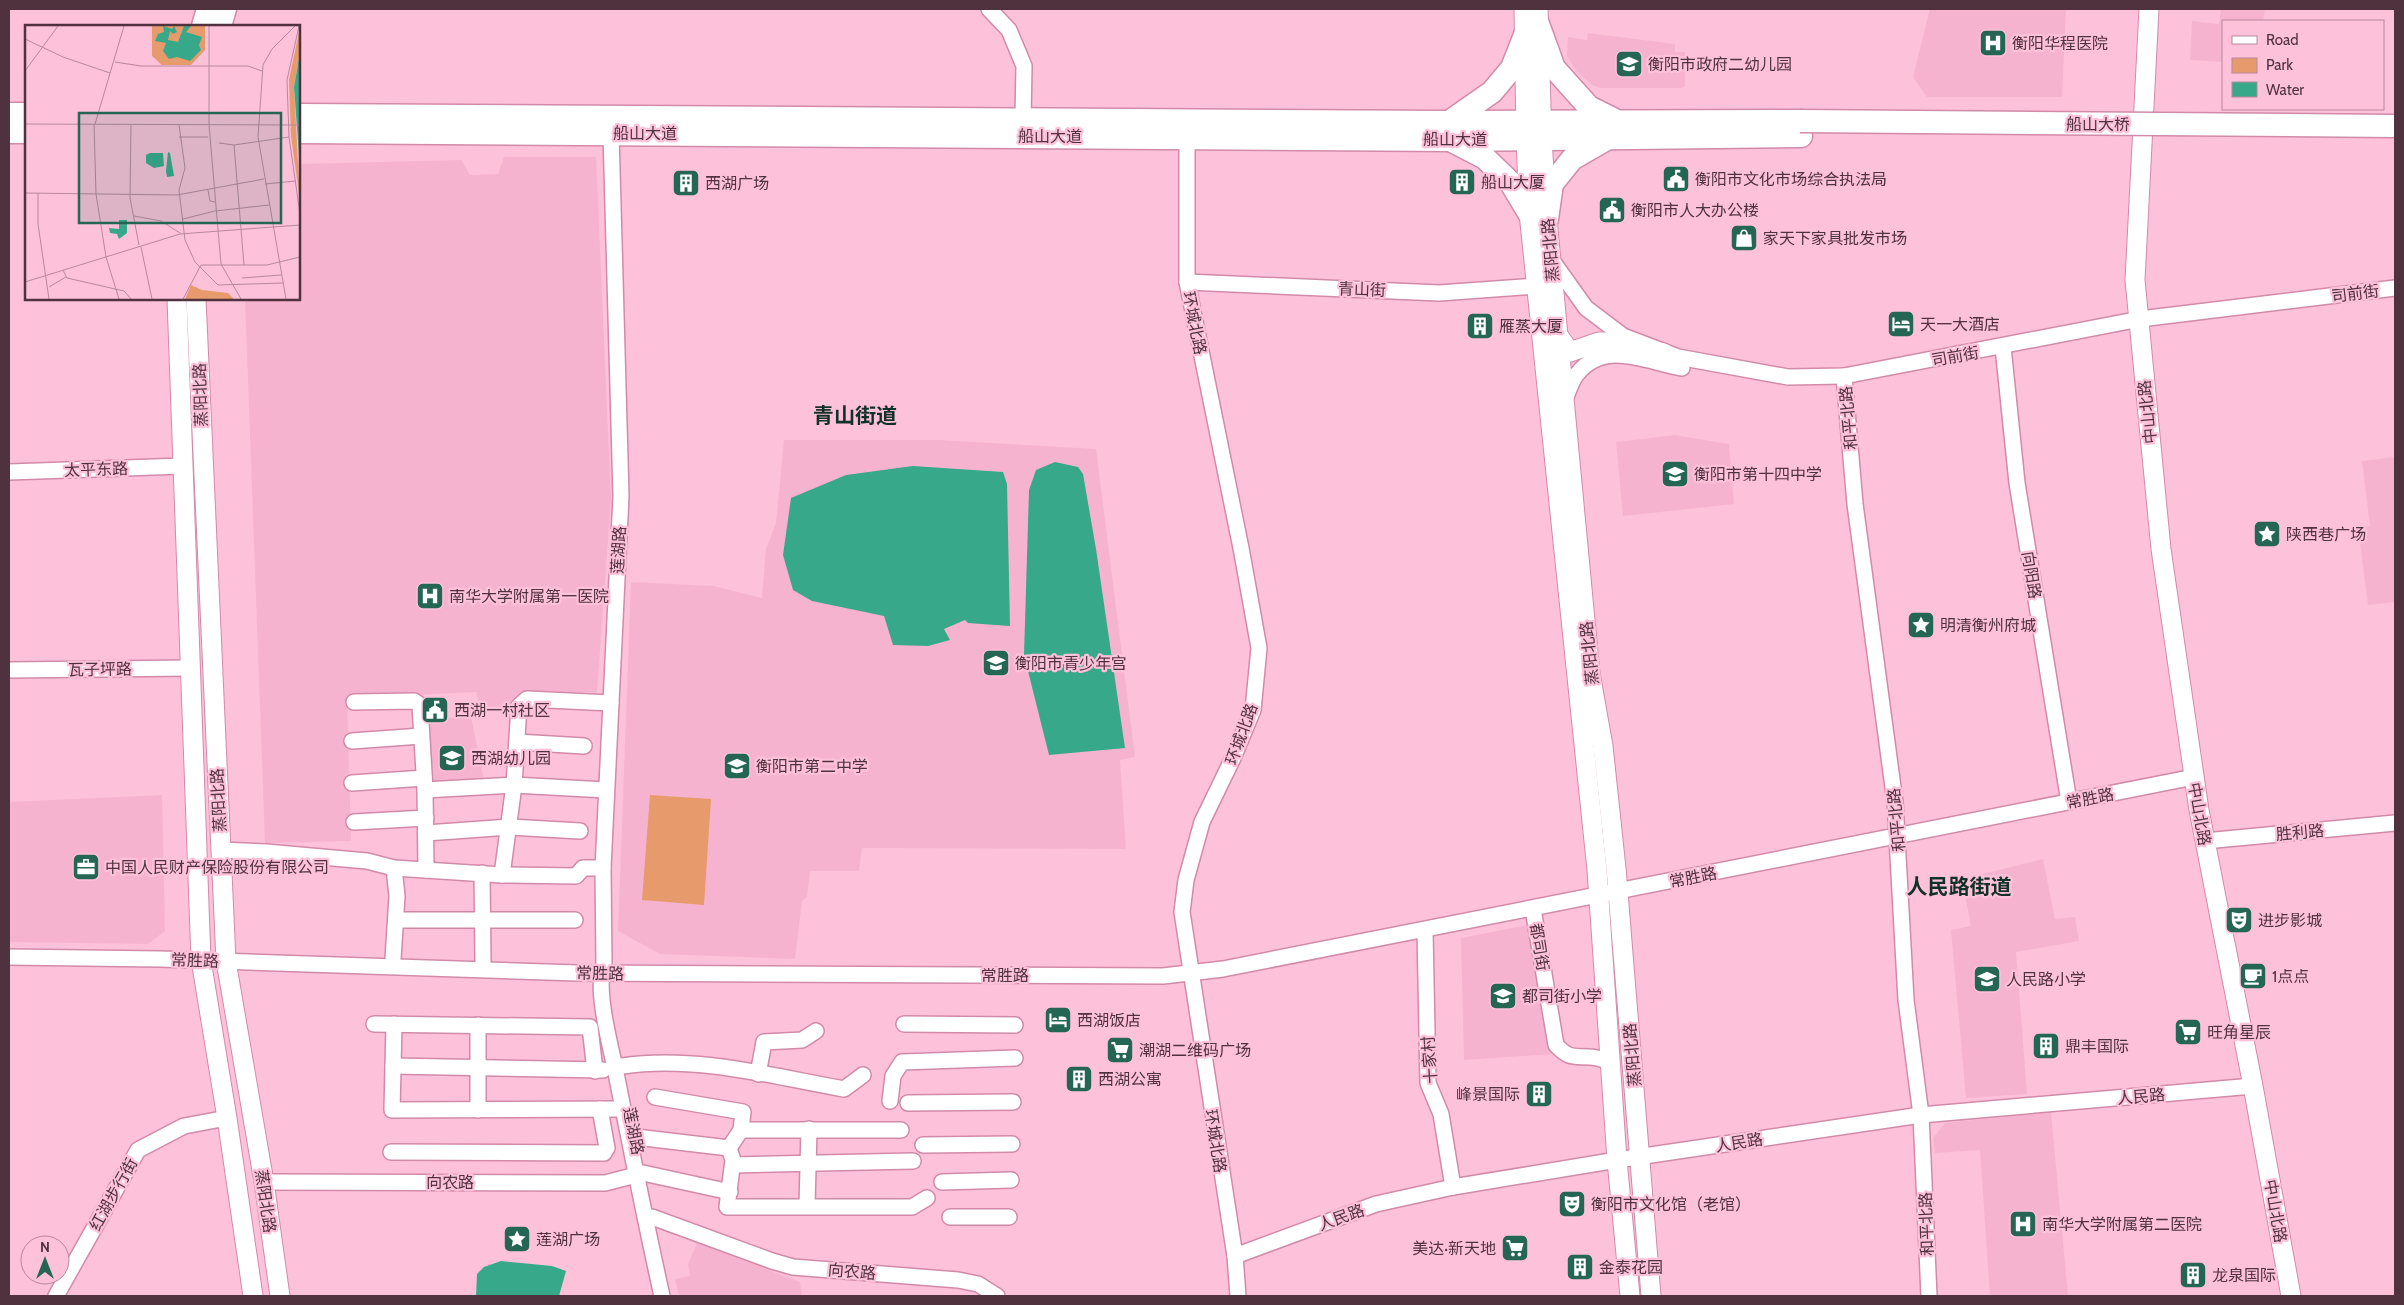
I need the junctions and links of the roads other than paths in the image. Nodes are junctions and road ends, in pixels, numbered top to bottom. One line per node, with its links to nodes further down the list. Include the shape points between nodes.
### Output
1 (208, 9): 7 (highway)
2 (225, 9): 8 (highway)
3 (988, 9): 12 (street, via 1009,30 1024,66)
4 (2141, 9): 32 (main road, 中山北路, via 2127,279)
5 (2149, 9): 32 (main road, 中山北路, via 2135,280)
6 (1531, 19): 15 (main road, 蒸阳北路); 16 (highway, via 1554,68); 17 (highway, via 1512,68 1492,92)
7 (203, 25)
8 (220, 25)
9 (9, 114): 10 (highway)
10 (25, 114)
11 (300, 114): 12 (highway, 船山大道)
12 (1023, 118): 17 (highway, 船山大道)
13 (2395, 126): 14 (highway, 船山大桥, bridge)
14 (1800, 129): 16 (highway, 船山大道); 23 (highway, 船山大桥)
15 (1534, 130): 16 (highway, 船山大道); 17 (highway, 船山大道); 24 (main road, 蒸阳北路)
16 (1613, 130): 24 (highway, via 1572,159 1552,184)
17 (1450, 131): 22 (highway, 船山大道); 24 (highway, via 1485,158)
18 (9, 132): 19 (highway)
19 (25, 132)
20 (300, 132): 21 (highway, 船山大道)
21 (611, 133): 22 (highway, 船山大道); 43 (street, 莲湖路, via 621,496)
22 (1187, 137): 26 (street, 环城北路)
23 (2395, 140)
24 (1538, 216): 25 (main road, 蒸阳北路); 27 (main road, 蒸阳北路)
25 (1551, 259): 33 (main road, 蒸阳北路); 35 (street, 司前街, via 1586,308 1623,336)
26 (1187, 282): 27 (street, 青山街, via 1439,293); 81 (street, 环城北路, via 1259,648 1253,710 1202,822 1186,880 1182,912)
27 (1537, 286): 68 (main road, 蒸阳北路)
28 (2395, 288): 32 (street, 司前街)
29 (2395, 293): 32 (street, 司前街)
30 (177, 300): 38 (main road, 蒸阳北路)
31 (196, 300): 61 (main road, 蒸阳北路)
32 (2137, 322): 34 (street, 司前街); 48 (main road, 中山北路, via 2161,549)
33 (1558, 334): 35 (main road, via 1570,352 1608,342); 37 (main road, 蒸阳北路)
34 (2003, 350): 36 (street, 司前街); 53 (street, 向阳路, via 2017,483)
35 (1664, 353): 36 (street, 司前街, via 1788,377)
36 (1844, 379): 37 (street, 司前街, via 1787,384 1610,354 1589,361 1576,375); 59 (street, 和平北路, via 1855,504)
37 (1564, 404): 67 (main road, 蒸阳北路, via 1590,674 1603,746)
38 (183, 466): 39 (street, 太平东路); 40 (main road, 蒸阳北路)
39 (9, 472)
40 (191, 668): 41 (street, 瓦子坪路); 75 (main road, 蒸阳北路)
41 (9, 670)
42 (354, 702): 44 (street, via 414,701 420,705)
43 (611, 703): 46 (street, via 527,699 520,706); 52 (street, 莲湖路)
44 (421, 736): 45 (street); 50 (street)
45 (352, 741)
46 (517, 742): 47 (street); 51 (street)
47 (584, 746)
48 (2194, 777): 53 (street, 常胜路); 60 (main road, 中山北路)
49 (352, 783): 50 (street)
50 (425, 784): 51 (street); 56 (street)
51 (514, 785): 52 (street); 57 (street)
52 (606, 790): 63 (street, 莲湖路)
53 (2069, 802): 59 (street, 常胜路)
54 (354, 822): 56 (street)
55 (2395, 823): 60 (street, 胜利路)
56 (426, 826): 57 (street); 64 (street)
57 (510, 826): 58 (street); 66 (street)
58 (580, 831)
59 (1898, 836): 67 (street, 常胜路); 104 (street, 和平北路, via 1906,1000)
60 (2205, 840): 96 (main road, 中山北路)
61 (220, 850): 62 (street, via 353,860); 77 (main road, 蒸阳北路)
62 (394, 868): 64 (street); 70 (street)
63 (602, 868): 66 (street, via 583,868 576,876); 80 (street, 莲湖路)
64 (426, 870): 65 (street)
65 (482, 873): 66 (street); 71 (street)
66 (502, 875)
67 (1618, 892): 68 (street, 常胜路); 114 (main road, 蒸阳北路)
68 (1599, 896): 69 (street, 常胜路); 89 (main road, 蒸阳北路)
69 (1534, 908): 73 (street, 常胜路); 89 (street, 都司街, via 1556,1045 1564,1054 1575,1058 1591,1057)
70 (396, 920): 71 (street); 78 (street)
71 (482, 920): 72 (street); 79 (street)
72 (575, 920)
73 (1425, 930): 81 (street, 常胜路, via 1223,969); 123 (street, 十家村, via 1428,1083 1441,1114)
74 (9, 949): 75 (street, 常胜路)
75 (201, 956): 76 (street, 常胜路); 77 (street, 常胜路); 105 (main road, 蒸阳北路)
76 (9, 957)
77 (226, 957): 78 (street, 常胜路); 80 (street, 常胜路); 121 (main road, 蒸阳北路)
78 (393, 960): 79 (street, 常胜路)
79 (482, 963): 80 (street, 常胜路)
80 (604, 971): 81 (street, 常胜路); 91 (street, 莲湖路, via 603,1008)
81 (1191, 972): 130 (street, 环城北路)
82 (374, 1024): 83 (street)
83 (394, 1024): 86 (street); 90 (street)
84 (904, 1024): 85 (street)
85 (1016, 1025)
86 (478, 1026): 92 (street); 93 (street, via 590,1027)
87 (816, 1031): 94 (street, via 802,1040 764,1042)
88 (1014, 1058): 98 (street, via 902,1062 893,1076)
89 (1611, 1062): 115 (main road, 蒸阳北路)
90 (393, 1066): 92 (street); 102 (street, via 392,1110)
91 (618, 1067): 93 (street); 94 (street, via 646,1063 697,1064); 101 (street, 莲湖路); 109 (street, 莲湖路)
92 (478, 1068): 93 (street); 102 (street)
93 (595, 1071)
94 (758, 1074): 95 (street, via 844,1089)
95 (863, 1075)
96 (2253, 1086): 104 (street, 人民路); 141 (main road, 中山北路)
97 (655, 1097): 107 (street, via 743,1112)
98 (890, 1102)
99 (1013, 1102): 100 (street)
100 (908, 1103)
101 (623, 1109): 103 (street); 119 (street, 莲湖路)
102 (478, 1110): 103 (street)
103 (600, 1110): 113 (street, via 607,1148 604,1153)
104 (1921, 1115): 114 (street, 人民路); 140 (street, 和平北路)
105 (227, 1118): 131 (street, 红湖步行街, via 184,1126 138,1150); 132 (main road, 蒸阳北路)
106 (809, 1129): 107 (street); 108 (street); 117 (street)
107 (741, 1130): 112 (street)
108 (901, 1130)
109 (636, 1137): 112 (street); 119 (street, 莲湖路)
110 (1012, 1144): 111 (street)
111 (923, 1145)
112 (728, 1148): 118 (street)
113 (391, 1152)
114 (1640, 1157): 115 (street, 人民路); 139 (main road, 蒸阳北路)
115 (1617, 1160): 123 (street, 人民路); 138 (main road, 蒸阳北路)
116 (913, 1161): 117 (street)
117 (808, 1162): 118 (street); 126 (street)
118 (733, 1165): 124 (street)
119 (639, 1174): 121 (street, 向农路, via 605,1182); 124 (street); 127 (street, 莲湖路); 134 (street, 莲湖路)
120 (1011, 1180): 122 (street)
121 (264, 1182): 133 (main road, 蒸阳北路)
122 (942, 1182)
123 (1453, 1188): 130 (street, 人民路, via 1376,1204)
124 (730, 1192): 126 (street, via 727,1207)
125 (927, 1198): 126 (street, via 912,1207)
126 (807, 1206)
127 (652, 1217): 135 (street, 莲湖路); 136 (street, 向农路, via 793,1266 958,1280 978,1284)
128 (950, 1217): 129 (street)
129 (1009, 1217)
130 (1235, 1256): 137 (street, 环城北路)
131 (56, 1296)
132 (253, 1296)
133 (280, 1296)
134 (662, 1296)
135 (670, 1296)
136 (997, 1296)
137 (1238, 1296)
138 (1630, 1296)
139 (1651, 1296)
140 (1929, 1296)
141 (2292, 1296)

